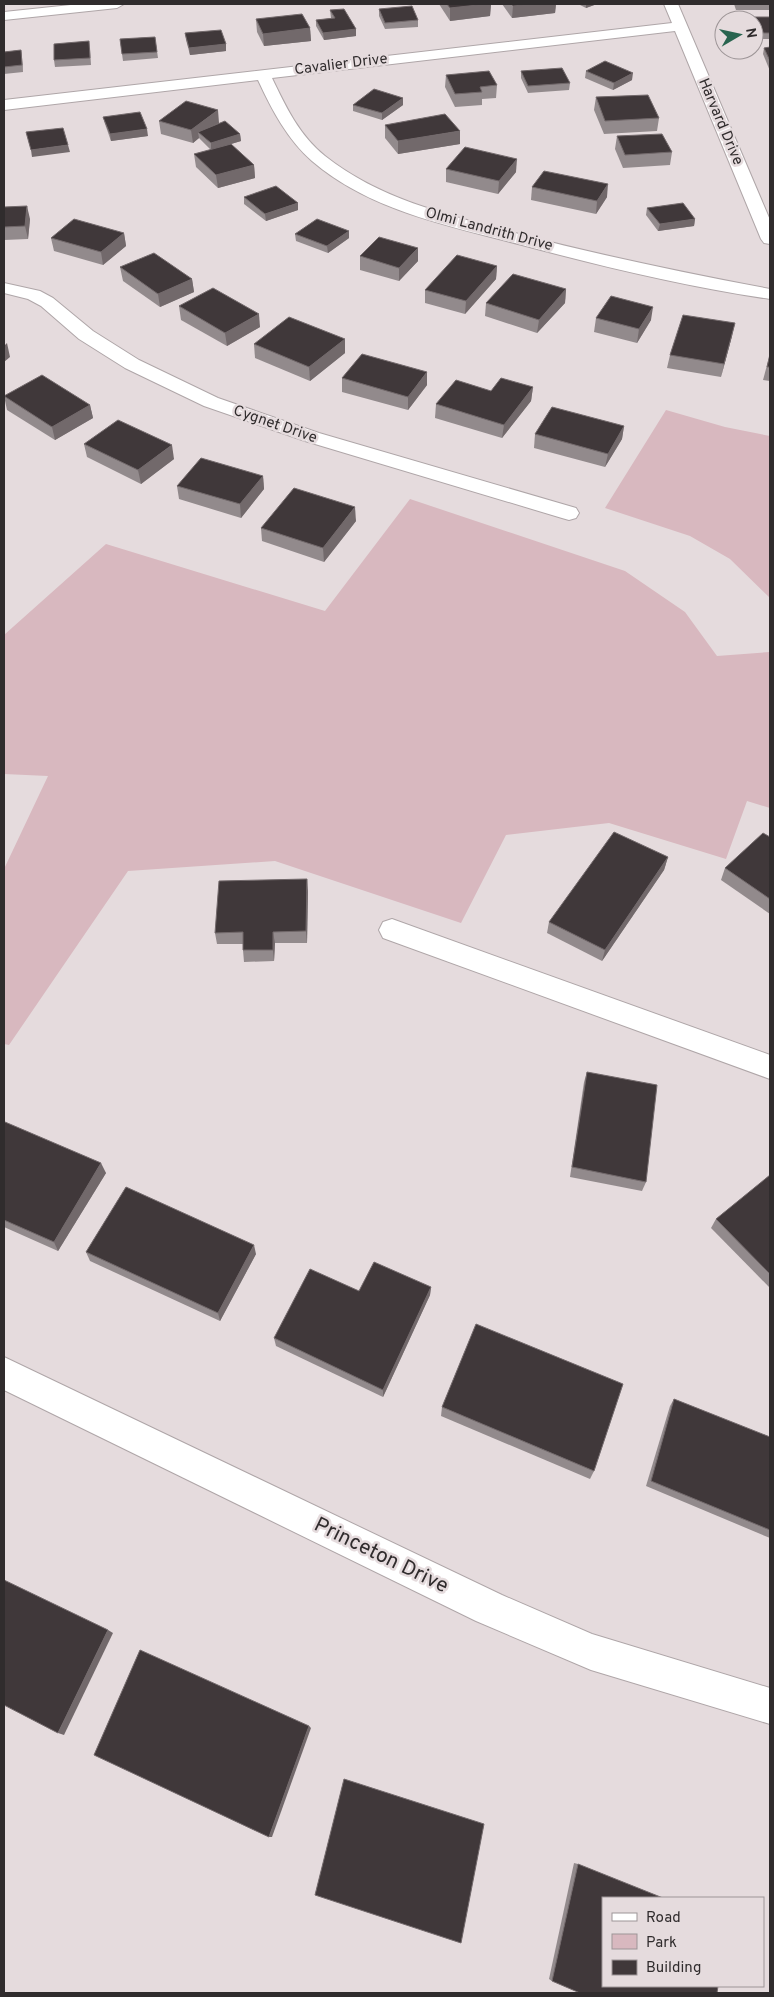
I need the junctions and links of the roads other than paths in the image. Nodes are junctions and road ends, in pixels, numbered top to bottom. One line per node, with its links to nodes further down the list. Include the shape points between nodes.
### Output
1 (117, 4): 3 (street)
2 (671, 4): 5 (street, Harvard Drive)
3 (58, 7): 4 (street)
4 (4, 16)
5 (679, 26): 6 (street, Cavalier Drive); 8 (street, Harvard Drive)
6 (263, 74): 7 (street, Cavalier Drive); 10 (street, Olmi Landrith Drive, via 284,120 301,142 333,169 381,197 436,217 561,250)
7 (4, 105)
8 (770, 239)
9 (4, 288): 11 (street, Cygnet Drive, via 34,295 47,302 86,335 132,364 212,402 312,437)
10 (770, 294)
11 (570, 514)
12 (392, 930): 13 (street)
13 (770, 1067)
14 (4, 1373): 15 (street, Princeton Drive, via 497,1612 591,1652)
15 (770, 1706)

